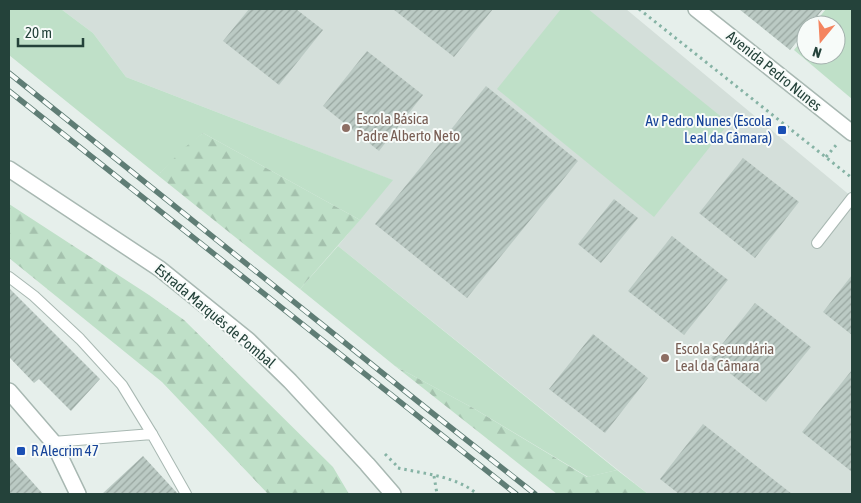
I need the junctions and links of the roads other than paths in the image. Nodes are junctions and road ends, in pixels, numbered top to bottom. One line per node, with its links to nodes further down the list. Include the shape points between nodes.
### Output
1 (696, 9): 2 (street, Avenida Pedro Nunes)
2 (852, 134)
3 (9, 170): 12 (street, Estrada Marquês de Pombal, via 160,269 248,340)
4 (852, 198): 5 (lane)
5 (817, 243)
6 (9, 277): 8 (lane, via 80,339 122,384)
7 (9, 391): 9 (street)
8 (152, 434): 9 (lane); 11 (lane)
9 (53, 442): 10 (street)
10 (78, 494)
11 (186, 494)
12 (393, 494)

